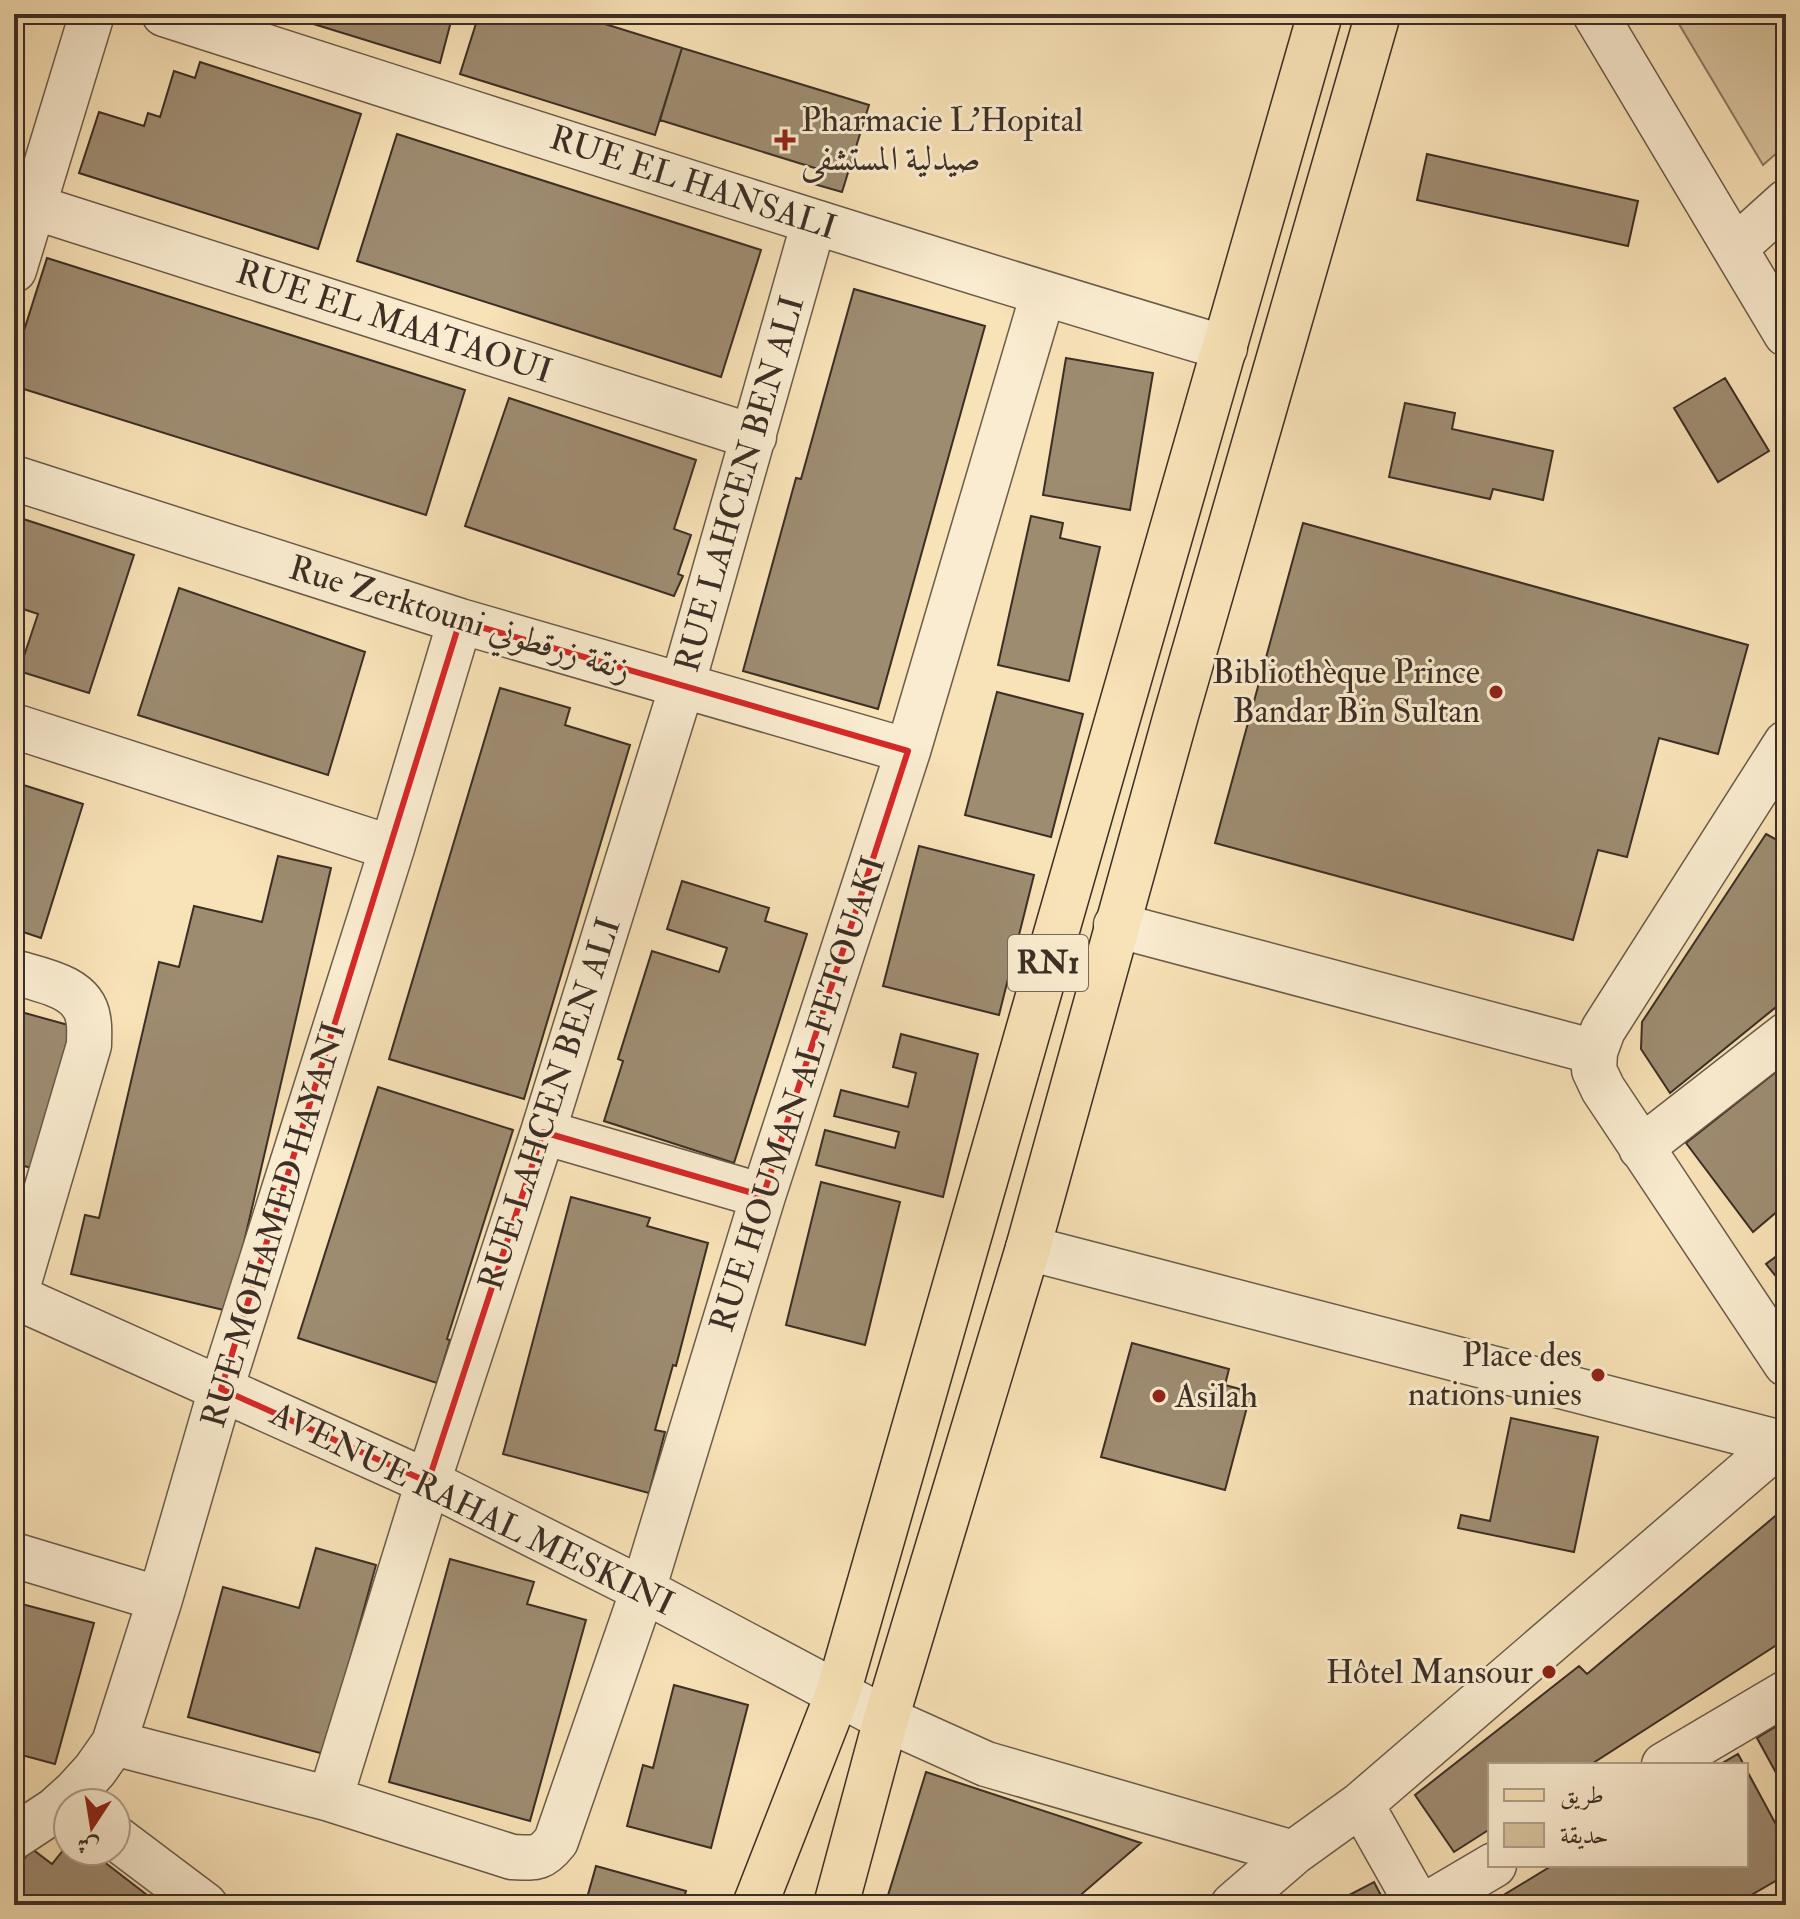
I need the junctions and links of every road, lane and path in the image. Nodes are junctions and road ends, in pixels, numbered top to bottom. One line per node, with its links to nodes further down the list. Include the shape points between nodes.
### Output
1 (92, 14): 7 (street)
2 (164, 14): 8 (street, RUE EL HANSALI)
3 (1320, 14): 13 (main road, RN1)
4 (1378, 14): 22 (main road, RN1)
5 (1595, 14): 9 (street)
6 (1786, 202): 9 (street)
7 (34, 207): 10 (street); 14 (street, RUE EL MAATAOUI)
8 (814, 222): 11 (street, RUE EL HANSALI); 14 (street, RUE LAHCEN BEN ALI)
9 (1735, 248): 12 (street)
10 (14, 270)
11 (1043, 294): 13 (street, RUE EL HANSALI); 20 (street, RUE HOUMAN AL FETOUAKI)
12 (1786, 334)
13 (1225, 348): 38 (main road, RN1)
14 (754, 437): 17 (street, RUE LAHCEN BEN ALI)
15 (14, 478): 16 (street, Rue Zerktouni زنقة زرقطوني)
16 (460, 621): 17 (street, Rue Zerktouni زنقة زرقطوني); 21 (street, RUE MOHAMED HAYANI)
17 (682, 686): 20 (street, Rue Zerktouni زنقة زرقطوني); 26 (street, RUE LAHCEN BEN ALI)
18 (14, 726): 21 (street)
19 (1786, 743): 25 (street, via 1603,1030)
20 (908, 751): 28 (street, RUE HOUMAN AL FETOUAKI)
21 (392, 848): 32 (street, RUE MOHAMED HAYANI)
22 (1116, 925): 25 (street); 29 (main road, RN1)
23 (14, 972): 30 (street, via 78,997 88,1016 89,1045)
24 (1786, 1035): 27 (street)
25 (1595, 1052): 27 (street, via 1594,1070 1603,1089)
26 (543, 1132): 28 (street); 34 (street, RUE LAHCEN BEN ALI)
27 (1641, 1148): 31 (street)
28 (763, 1196): 36 (street, RUE HOUMAN AL FETOUAKI)
29 (1028, 1248): 33 (street); 40 (main road, RN1)
30 (14, 1297): 32 (street, AVENUE RAHAL MESKINI)
31 (1786, 1364)
32 (221, 1389): 34 (street, AVENUE RAHAL MESKINI); 37 (street, RUE MOHAMED HAYANI)
33 (1784, 1441): 46 (street)
34 (428, 1482): 36 (street, AVENUE RAHAL MESKINI); 45 (street, RUE LAHCEN BEN ALI)
35 (14, 1555): 37 (street)
36 (643, 1590): 38 (street, AVENUE RAHAL MESKINI); 45 (street, RUE HOUMAN AL FETOUAKI, via 556,1841 546,1854 512,1857)
37 (160, 1599): 41 (street, RUE MOHAMED HAYANI)
38 (838, 1693): 40 (street, AVENUE RAHAL MESKINI); 54 (main road, RN1)
39 (1786, 1693): 42 (street)
40 (886, 1719): 51 (street, AVENUE RAHAL MESKINI, via 986,1764); 55 (main road, RN1)
41 (114, 1743): 43 (street, RUE MOHAMED HAYANI); 45 (street)
42 (1667, 1763)
43 (82, 1787)
44 (14, 1798): 47 (street)
45 (330, 1799)
46 (1361, 1804): 51 (street); 57 (street)
47 (52, 1809)
48 (52, 1817): 49 (street, RUE MOHAMED HAYANI)
49 (14, 1837)
50 (132, 1850): 53 (street)
51 (1293, 1853): 56 (street)
52 (1491, 1867): 58 (street)
53 (205, 1905)
54 (755, 1905)
55 (836, 1905)
56 (1233, 1905)
57 (1418, 1905)
58 (1426, 1905)

